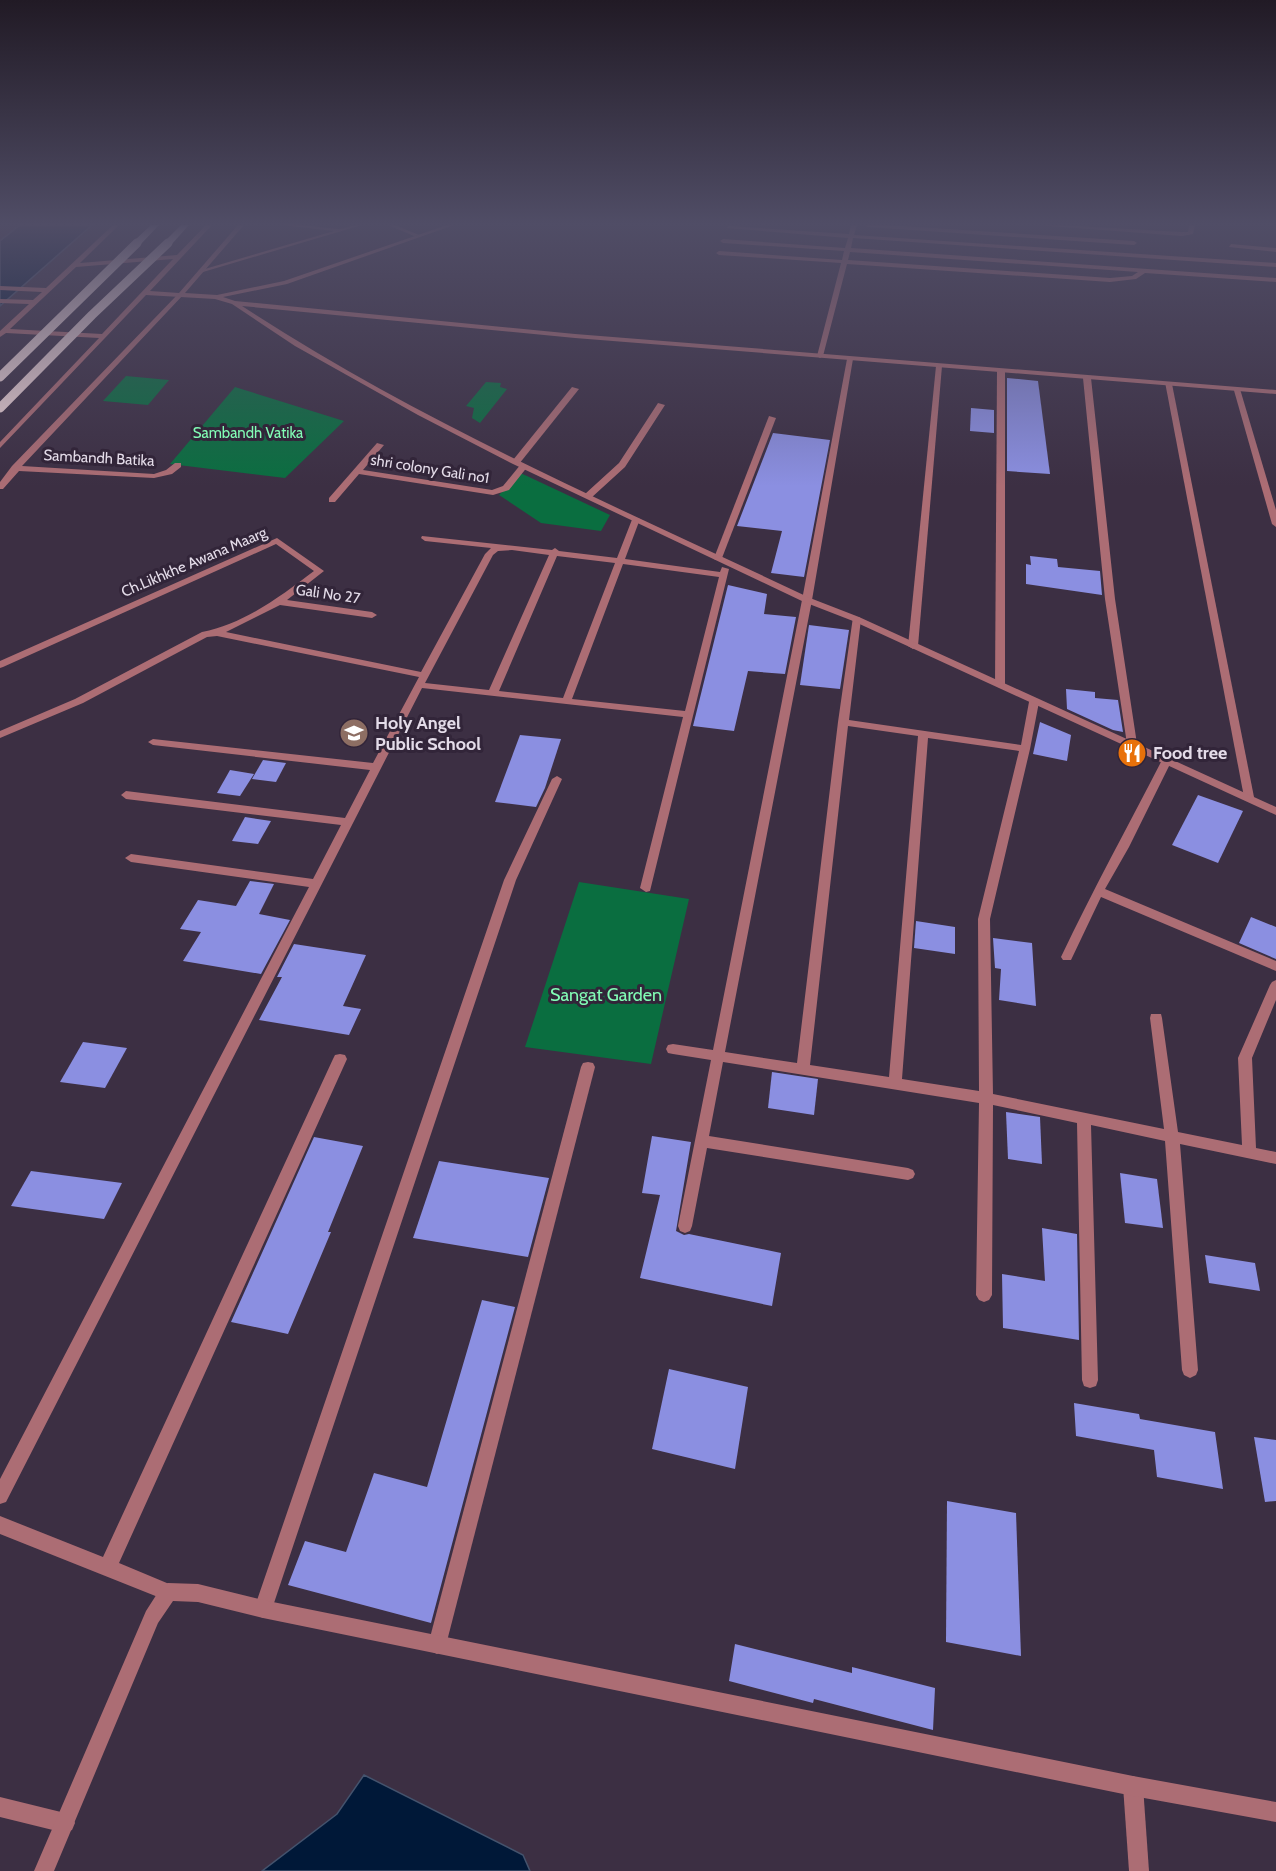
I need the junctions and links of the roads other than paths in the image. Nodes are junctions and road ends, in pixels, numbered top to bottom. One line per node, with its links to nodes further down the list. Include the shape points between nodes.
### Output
1 (23, 312): 9 (street)
2 (66, 312): 15 (highway, bridge)
3 (95, 312): 22 (highway, bridge)
4 (127, 312): 10 (street)
5 (164, 312): 28 (street)
6 (247, 312): 26 (street, via 314,355)
7 (330, 312): 11 (street)
8 (831, 312): 11 (street)
9 (2, 333): 10 (street)
10 (105, 336): 25 (street)
11 (820, 357): 12 (street)
12 (850, 359): 13 (street); 41 (street)
13 (939, 366): 14 (street); 46 (street)
14 (1001, 371): 16 (street); 49 (street)
15 (0, 377)
16 (1087, 378): 17 (street); 58 (street, via 1110,599)
17 (1168, 384): 19 (street); 64 (street)
18 (575, 389): 26 (street, shri colony Gali no1)
19 (1236, 389): 20 (street); 34 (street)
20 (1276, 392)
21 (661, 405): 31 (street, via 622,465)
22 (0, 408)
23 (772, 418): 39 (street)
24 (380, 445): 29 (street, shri colony Gali no1)
25 (0, 446)
26 (520, 464): 29 (street, shri colony Gali no1, via 506,488 493,492); 31 (street)
27 (178, 465): 28 (street, Sambandh Batika, via 154,476)
28 (15, 468): 30 (street)
29 (357, 471): 32 (street, shri colony Gali no1)
30 (0, 487)
31 (588, 496): 33 (street)
32 (332, 500)
33 (636, 519): 38 (street); 39 (street)
34 (1276, 524)
35 (425, 538): 36 (street)
36 (504, 547): 37 (street); 48 (street, via 489,554)
37 (555, 551): 38 (street); 50 (street)
38 (622, 560): 40 (street); 51 (street)
39 (722, 560): 40 (street); 41 (street)
40 (723, 575): 53 (street)
41 (807, 600): 44 (street); 76 (street)
42 (279, 602): 43 (street, Gali No 27); 45 (street, Ch.Likhkhe Awana Maarg); 47 (street, Ch.Likhkhe Awana Maarg, via 320,571 277,541)
43 (372, 615)
44 (856, 619): 46 (street); 54 (street)
45 (217, 633): 48 (street); 55 (street, Ch.Likhkhe Awana Maarg, via 194,639 79,701)
46 (913, 646): 49 (street)
47 (0, 665)
48 (421, 680): 50 (street); 61 (street)
49 (1000, 685): 52 (street)
50 (493, 693): 51 (street)
51 (567, 702): 53 (street)
52 (1034, 702): 58 (street); 59 (street)
53 (689, 715): 69 (street)
54 (843, 722): 56 (street); 79 (street)
55 (0, 735)
56 (923, 735): 59 (street); 80 (street)
57 (153, 742): 61 (street)
58 (1132, 744): 60 (street)
59 (1025, 749): 81 (street, via 984,919)
60 (1167, 760): 64 (street); 70 (street)
61 (376, 767): 66 (street)
62 (557, 779): 96 (street, via 510,880)
63 (126, 795): 66 (street)
64 (1249, 798): 65 (street)
65 (1276, 811)
66 (348, 822): 68 (street)
67 (131, 858): 68 (street)
68 (316, 884): 92 (street)
69 (646, 888)
70 (1098, 891): 71 (street); 72 (street)
71 (1067, 957)
72 (1276, 966)
73 (1276, 985): 85 (street, via 1245,1059)
74 (1156, 1018): 83 (street)
75 (674, 1049): 76 (street)
76 (719, 1056): 79 (street); 84 (street)
77 (340, 1059): 94 (street)
78 (588, 1067): 97 (street)
79 (803, 1068): 80 (street)
80 (895, 1083): 81 (street)
81 (986, 1098): 82 (street); 89 (street)
82 (1084, 1119): 83 (street); 91 (street)
83 (1172, 1136): 85 (street); 90 (street)
84 (702, 1141): 87 (street); 88 (street)
85 (1249, 1152): 86 (street)
86 (1276, 1158)
87 (908, 1174)
88 (685, 1226)
89 (984, 1295)
90 (1190, 1370)
91 (1090, 1380)
92 (0, 1496)
93 (0, 1525): 94 (street)
94 (108, 1567): 95 (street)
95 (168, 1592): 96 (street, via 198,1593); 101 (street, via 152,1617)
96 (264, 1609): 97 (street)
97 (438, 1645): 98 (street)
98 (1132, 1786): 100 (street); 103 (street)
99 (0, 1807): 101 (street)
100 (1276, 1812)
101 (65, 1822): 102 (street)
102 (44, 1871)
103 (1140, 1871)

